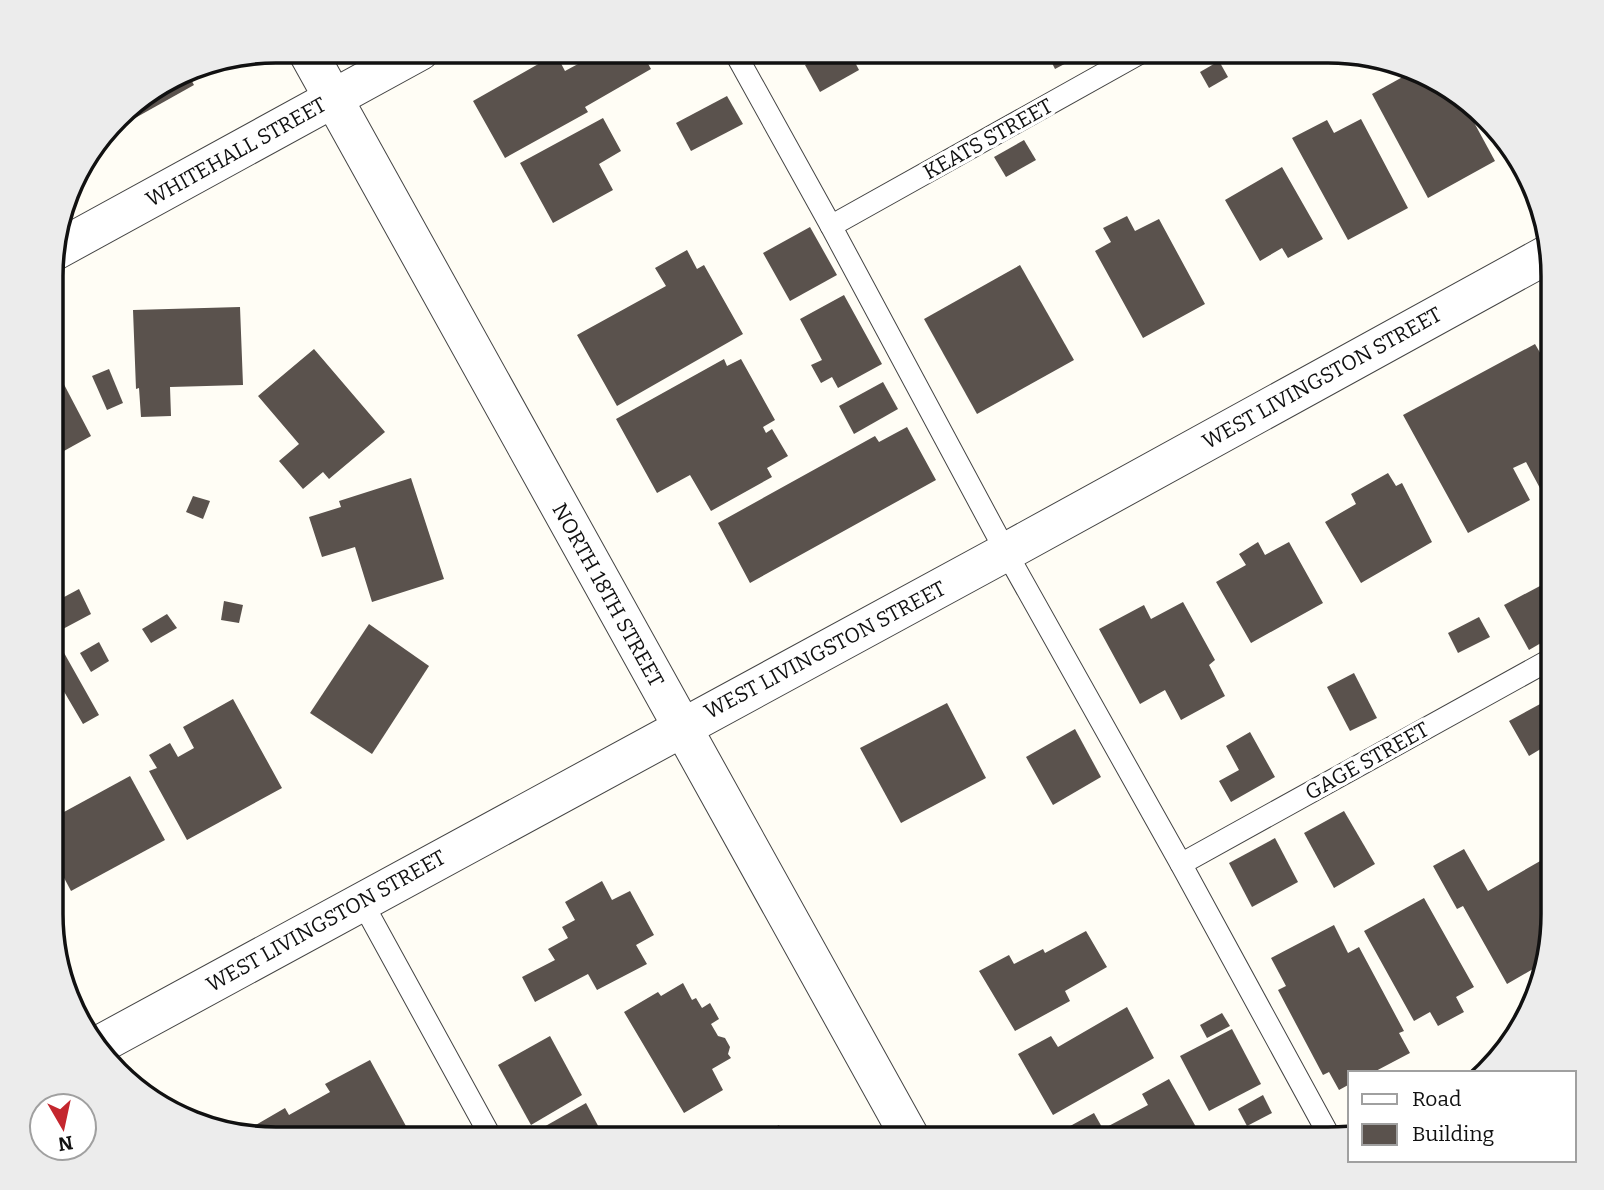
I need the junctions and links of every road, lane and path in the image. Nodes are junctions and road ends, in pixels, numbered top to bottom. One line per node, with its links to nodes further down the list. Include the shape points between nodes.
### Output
1 (314, 63): 5 (street, NORTH 18TH STREET)
2 (398, 63): 5 (street, WHITEHALL STREET)
3 (741, 63): 6 (lane)
4 (1123, 63): 6 (lane, KEATS STREET)
5 (333, 99): 7 (street, WHITEHALL STREET); 11 (street, NORTH 18TH STREET)
6 (831, 226): 9 (lane)
7 (66, 245)
8 (1540, 258): 9 (street, WEST LIVINGSTON STREET)
9 (1006, 552): 11 (street, WEST LIVINGSTON STREET); 12 (lane)
10 (1541, 665): 12 (lane, GAGE STREET)
11 (682, 728): 13 (street, WEST LIVINGSTON STREET); 16 (street, NORTH 18TH STREET)
12 (1181, 864): 17 (lane)
13 (362, 902): 14 (street, WEST LIVINGSTON STREET); 15 (lane)
14 (105, 1041)
15 (485, 1127)
16 (904, 1127)
17 (1324, 1127)

